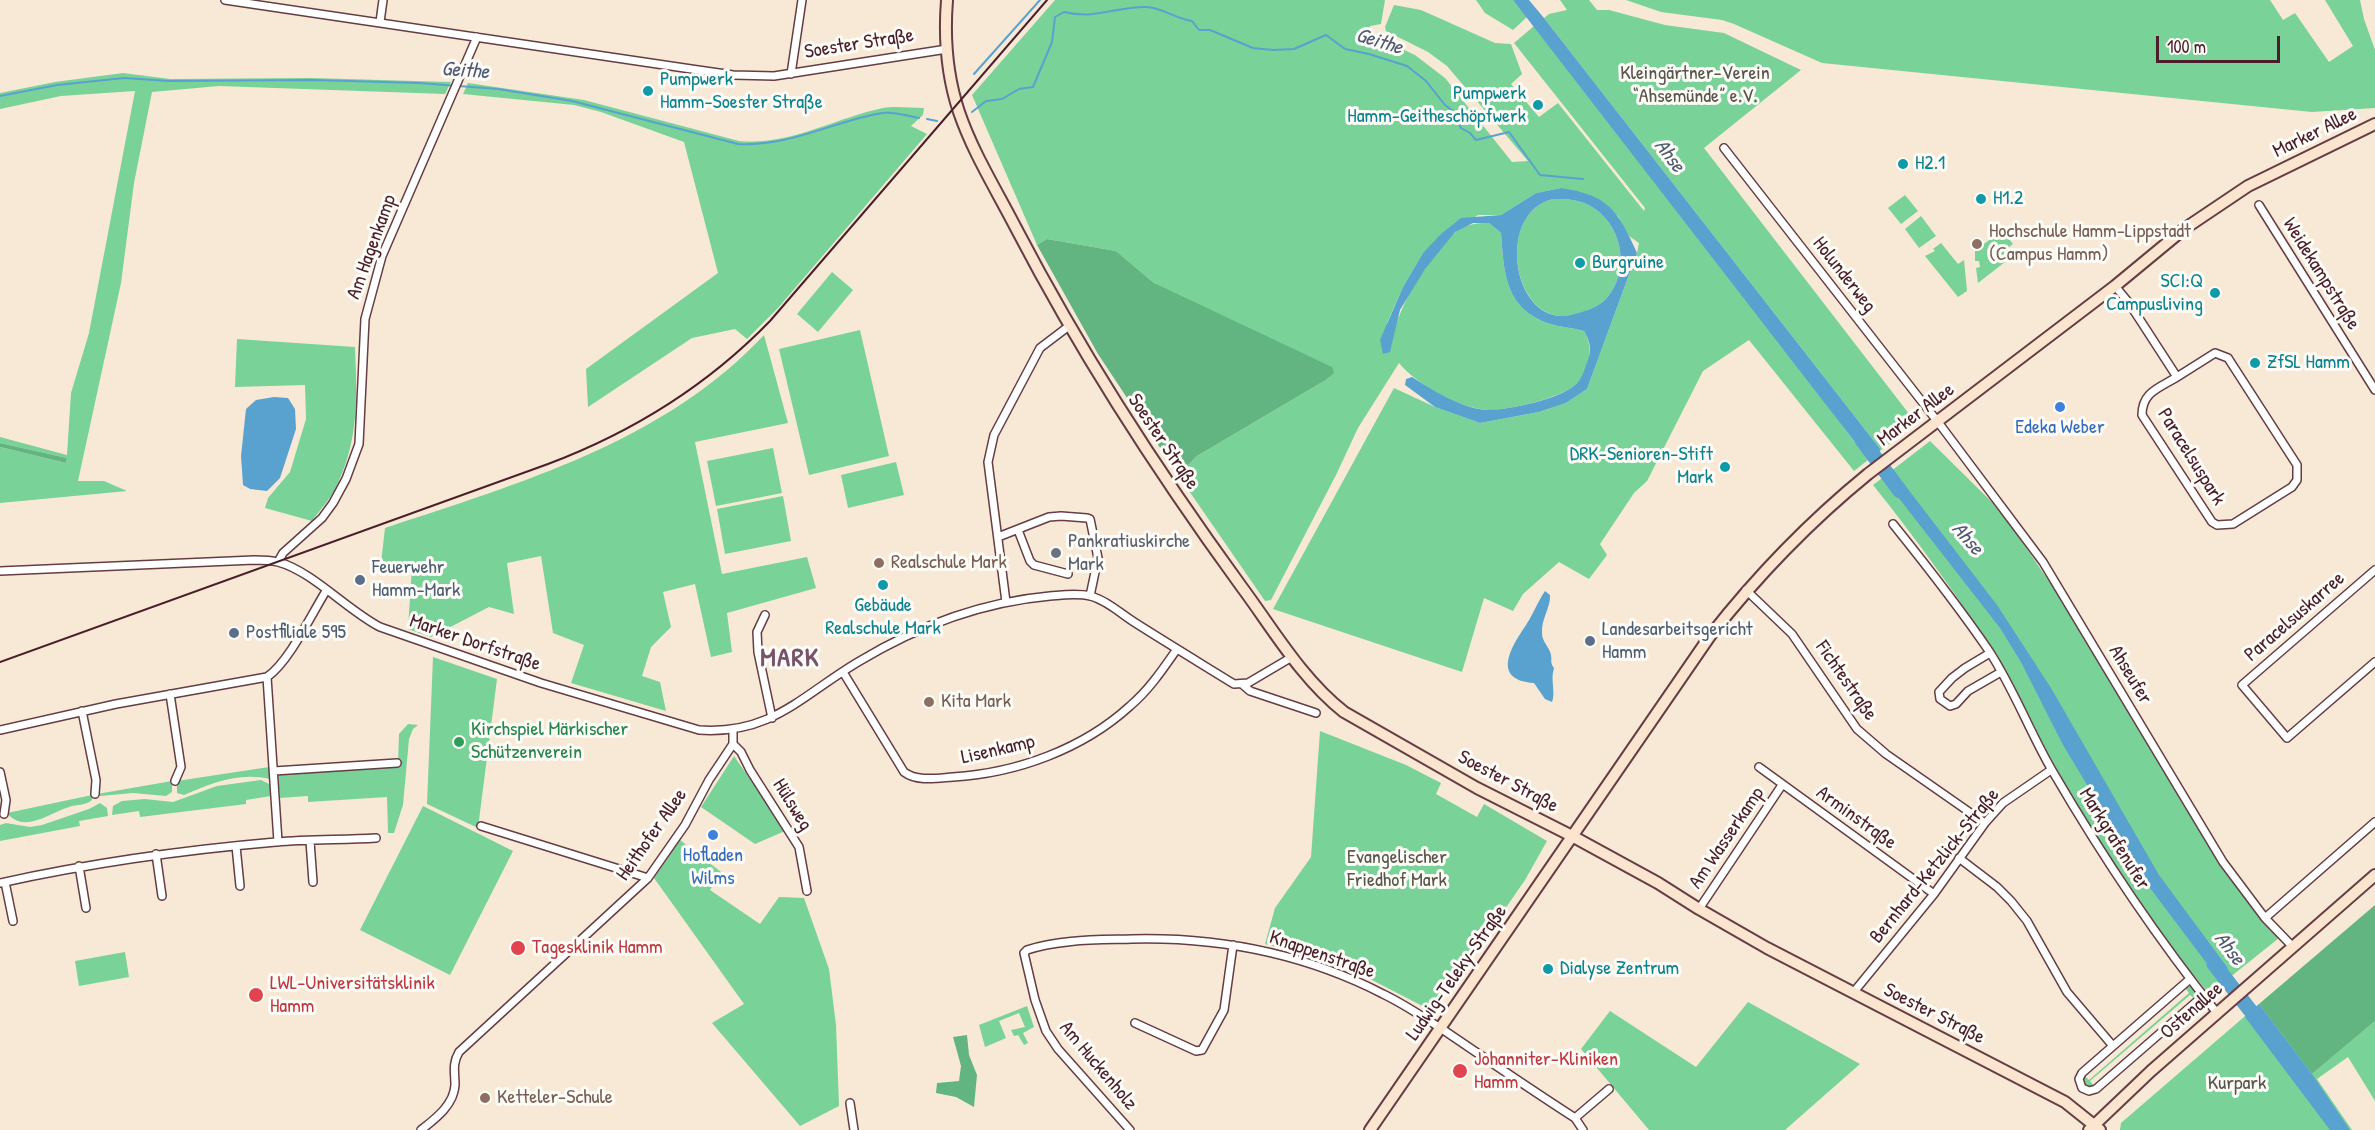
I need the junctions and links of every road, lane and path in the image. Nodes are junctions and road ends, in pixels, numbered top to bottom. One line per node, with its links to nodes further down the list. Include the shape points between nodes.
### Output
1 (225, 0): 5 (street, Soester Straße)
2 (383, 0): 5 (street)
3 (802, 0): 8 (street)
4 (947, 0): 7 (main road)
5 (380, 22): 6 (street, Soester Straße)
6 (477, 37): 8 (street, Soester Straße, via 733,75); 20 (street, Am Hagenkamp, via 372,287 365,318 358,444 346,478 322,518)
7 (947, 49): 8 (street, Soester Straße); 13 (main road, Soester Straße, via 952,86 966,131)
8 (791, 74)
9 (2375, 124): 12 (main road, Marker Allee, via 2248,186 2184,229)
10 (1724, 148): 16 (street, Holunderweg)
11 (2259, 205): 15 (street, Weidekampstraße)
12 (2115, 286): 14 (street, Paracelsuspark); 16 (main road, Marker Allee)
13 (1069, 326): 19 (street, via 1040,348 990,444 988,462); 31 (main road, Soester Straße, via 1204,535)
14 (2176, 377): 14 (street, Paracelsuspark, via 2215,353 2228,358 2297,465 2297,480 2292,487 2233,524 2212,522 2142,415 2145,397)
15 (2375, 390)
16 (1937, 421): 24 (main road, Marker Allee, via 1804,529); 74 (street, Ahseufer, via 2043,562 2193,815)
17 (1893, 524): 30 (street, Markgrafenufer)
18 (1018, 530): 19 (street); 23 (street, via 1034,565); 26 (street, via 1049,517 1090,519 1098,558)
19 (998, 537): 27 (street)
20 (278, 562): 22 (street, Marker Dorfstraße); 25 (street, Marker Dorfstraße)
21 (2375, 570): 32 (street, Paracelsuskarree, via 2242,685 2287,738)
22 (0, 571)
23 (1068, 574)
24 (1746, 590): 54 (street, Fichtestraße, via 1792,634 1857,729); 56 (main road, Marker Allee)
25 (326, 591): 35 (street, via 286,657); 42 (street, Marker Dorfstraße, via 367,621 417,642 699,730)
26 (1090, 596): 27 (street, Marker Dorfstraße); 29 (street)
27 (1006, 602): 33 (street, Marker Dorfstraße, via 964,613 912,634)
28 (765, 615): 40 (street, via 757,632 758,652)
29 (1177, 649): 33 (street, Lisenkamp, via 1148,688 1100,730 1028,763 959,777 912,777 904,772); 36 (street, via 1234,684)
30 (1990, 653): 34 (street, Markgrafenufer); 34 (street, via 1952,678 1939,692 1940,699 1950,706 1956,704 1968,691)
31 (1292, 657): 36 (street); 56 (main road, Soester Straße, via 1318,689 1344,712 1477,788)
32 (2375, 662)
33 (843, 672): 40 (street, Marker Dorfstraße)
34 (2001, 672): 46 (street, Markgrafenufer)
35 (267, 677): 37 (street); 47 (street)
36 (1243, 685): 39 (street, via 1250,691)
37 (170, 694): 38 (street); 49 (street, via 181,767)
38 (82, 711): 41 (street); 51 (street, via 96,780)
39 (1316, 713)
40 (772, 718): 42 (street, Marker Dorfstraße)
41 (0, 730)
42 (733, 730): 43 (street)
43 (734, 744): 65 (street, Heithofer Allee); 69 (street, Hülsweg, via 799,847)
44 (397, 763): 47 (street)
45 (1759, 767): 50 (street, Arminstraße)
46 (2051, 770): 54 (street, Bernhard-Ketzlick-Straße, via 2002,803); 79 (street, Markgrafenufer, via 2112,869)
47 (274, 771): 59 (street)
48 (0, 772): 52 (street, via 6,800)
49 (175, 781)
50 (1782, 784): 70 (street, Arminstraße); 73 (street, Am Wasserkamp)
51 (95, 794)
52 (4, 814)
53 (2375, 822): 74 (street)
54 (1985, 823): 62 (street, Bernhard-Ketzlick-Straße)
55 (482, 826): 65 (street)
56 (1572, 836): 73 (main road, Soester Straße); 84 (main road, Ludwig-Teleky-Straße)
57 (376, 838): 58 (street)
58 (310, 841): 59 (street); 67 (street)
59 (278, 842): 60 (street)
60 (236, 846): 61 (street); 68 (street)
61 (156, 854): 63 (street); 71 (street)
62 (1959, 858): 70 (street, Bernhard-Ketzlick-Straße); 85 (street, via 2011,901 2027,921 2067,992)
63 (79, 866): 66 (street); 72 (street)
64 (2375, 875): 77 (main road, Ostenallee)
65 (648, 878): 90 (street, Heithofer Allee, via 459,1052 454,1059 454,1092 448,1105)
66 (2, 882): 75 (street)
67 (313, 882)
68 (240, 886)
69 (807, 891)
70 (1934, 894): 80 (street, Bernhard-Ketzlick-Straße)
71 (162, 896)
72 (86, 908)
73 (1699, 909): 80 (main road, Soester Straße)
74 (2265, 918): 77 (street, Ahseufer)
75 (14, 921)
76 (1233, 945): 78 (street, Knappenstraße, via 1171,939 1086,940); 83 (street, via 1224,1010 1202,1050 1196,1051); 84 (street, Knappenstraße, via 1341,974 1384,994)
77 (2293, 947): 82 (main road, Ostenallee)
78 (1024, 953): 92 (street, Am Huckenholz, via 1035,1000 1051,1040)
79 (2190, 979): 81 (street, Markgrafenufer); 85 (street, Ostenallee)
80 (1853, 993): 89 (main road, Soester Straße, via 2065,1102)
81 (2203, 996): 82 (street, Markgrafenufer); 85 (street, Ostenallee, via 2096,1089 2082,1088 2080,1076)
82 (2217, 1013): 89 (main road, Ostenallee)
83 (1135, 1023)
84 (1440, 1029): 88 (street, Knappenstraße); 93 (main road, Ludwig-Teleky-Straße)
85 (2113, 1046)
86 (1609, 1089): 88 (street)
87 (850, 1103): 91 (street)
88 (1575, 1119): 94 (street, Knappenstraße)
89 (2094, 1128)
90 (421, 1130)
91 (854, 1130)
92 (1130, 1130)
93 (1370, 1130)
94 (1583, 1130)

